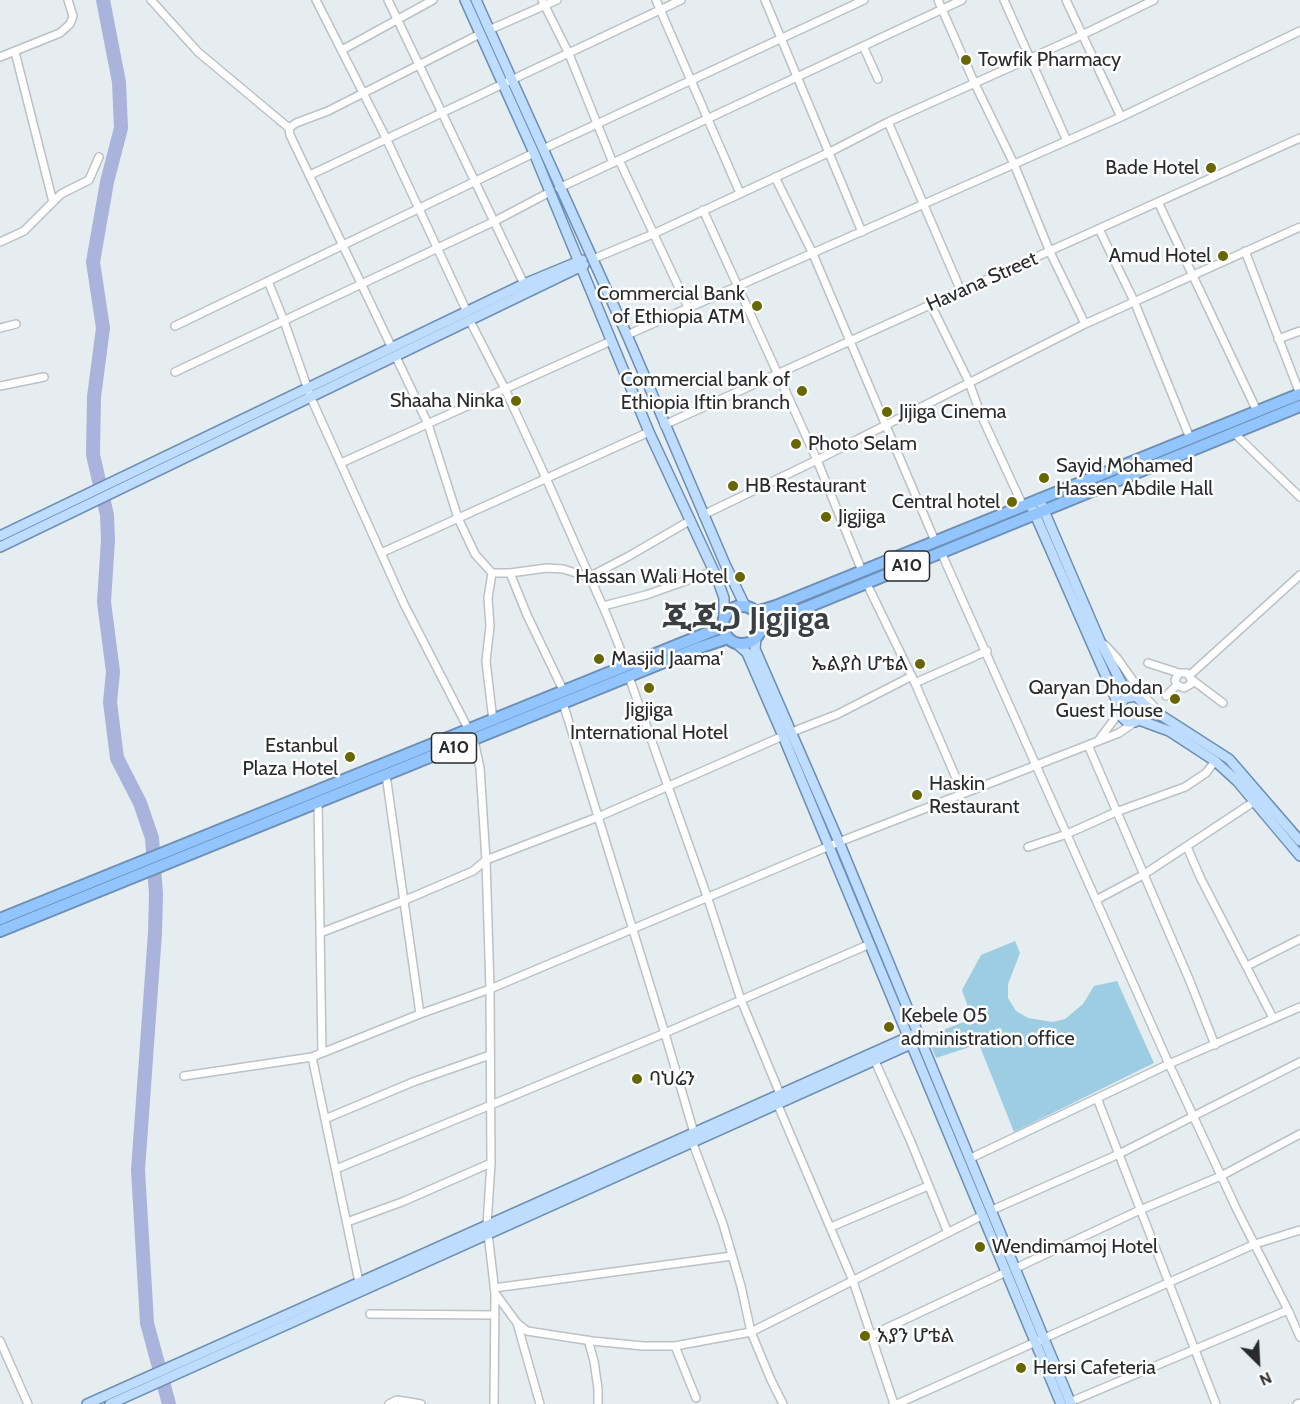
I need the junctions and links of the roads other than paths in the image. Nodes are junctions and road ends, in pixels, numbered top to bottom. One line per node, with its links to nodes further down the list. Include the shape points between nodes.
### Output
1 (68, 0): 28 (street, via 73,16 70,24 60,33)
2 (151, 0): 44 (street, via 198,52)
3 (388, 0): 21 (street)
4 (433, 0): 21 (street)
5 (465, 0): 23 (main road)
6 (476, 0): 23 (main road)
7 (557, 0): 18 (street)
8 (656, 0): 20 (street)
9 (681, 0): 20 (street)
10 (765, 0): 25 (street)
11 (864, 0): 25 (street)
12 (938, 0): 19 (street)
13 (962, 0): 19 (street)
14 (1005, 0): 31 (street)
15 (1066, 0): 24 (street)
16 (1154, 0): 24 (street)
17 (318, 1): 27 (street)
18 (543, 3): 23 (street); 29 (street)
19 (942, 9): 26 (street); 37 (street)
20 (660, 10): 29 (street); 35 (street)
21 (397, 19): 27 (street); 32 (street)
22 (1300, 31): 40 (street)
23 (484, 32): 32 (street); 36 (main road)
24 (1082, 34): 31 (street); 40 (street)
25 (780, 39): 33 (street); 35 (street)
26 (863, 46): 33 (street); 34 (street)
27 (342, 50): 38 (street)
28 (15, 52): 30 (street); 58 (street)
29 (568, 54): 36 (street); 43 (street)
30 (0, 57)
31 (1030, 57): 37 (street); 47 (street)
32 (419, 64): 38 (street); 39 (street)
33 (796, 77): 41 (street); 49 (street)
34 (878, 80)
35 (691, 81): 41 (street); 43 (street)
36 (507, 82): 39 (street); 48 (main road)
37 (974, 82): 42 (street); 52 (street)
38 (363, 92): 44 (street); 45 (street)
39 (443, 113): 45 (street); 55 (street)
40 (1121, 117): 47 (street)
41 (708, 119): 51 (street); 57 (street)
42 (888, 122): 49 (street); 60 (street)
43 (598, 124): 48 (street); 51 (street)
44 (289, 128): 53 (street)
45 (386, 138): 53 (street); 61 (street)
46 (1300, 138): 59 (street, Havana Street)
47 (1067, 141): 52 (street)
48 (539, 151): 55 (street); 56 (main road)
49 (830, 152): 54 (street); 66 (street)
50 (99, 157): 58 (street, via 88,180)
51 (616, 162): 56 (street); 67 (street)
52 (1014, 164): 60 (street); 72 (street)
53 (310, 175): 69 (street)
54 (775, 177): 57 (street); 73 (street)
55 (477, 181): 61 (street); 63 (street)
56 (555, 190): 63 (street); 74 (main road); 75 (main road)
57 (740, 193): 62 (street)
58 (53, 202): 68 (street, via 24,231)
59 (1158, 202): 65 (street, Havana Street); 76 (street)
60 (923, 204): 66 (street); 81 (street)
61 (419, 208): 69 (street); 70 (street)
62 (703, 210): 67 (street); 80 (street)
63 (495, 221): 70 (street); 79 (street)
64 (1300, 227): 71 (street)
65 (1099, 229): 72 (street, Havana Street); 82 (street)
66 (862, 232): 73 (street)
67 (653, 234): 74 (street); 84 (street)
68 (0, 242)
69 (343, 244): 77 (street); 78 (street)
70 (438, 247): 78 (street); 85 (street)
71 (1245, 251): 76 (street); 93 (street)
72 (1050, 252): 81 (street, Havana Street); 88 (street)
73 (813, 254): 80 (street); 95 (street)
74 (593, 259): 75 (main road); 92 (main road)
75 (579, 264): 79 (main road); 85 (main road); 94 (main road)
76 (1192, 275): 82 (street); 106 (street)
77 (268, 281): 86 (street); 89 (street)
78 (362, 283): 86 (street); 96 (street)
79 (524, 284): 85 (main road)
80 (737, 286): 84 (street); 98 (street)
81 (961, 291): 83 (street, Havana Street)
82 (1134, 301): 88 (street); 113 (street)
83 (931, 305): 95 (street, Havana Street); 100 (street)
84 (688, 307): 92 (street)
85 (469, 316): 96 (main road); 102 (street)
86 (284, 321): 97 (street); 103 (street)
87 (16, 324): 90 (street)
88 (1084, 324): 100 (street)
89 (175, 326)
90 (0, 328)
91 (1300, 331): 93 (street)
92 (627, 335): 110 (main road)
93 (1278, 339): 104 (street)
94 (610, 341): 102 (street); 111 (main road)
95 (850, 341): 98 (street, Havana Street); 108 (street)
96 (394, 352): 103 (main road); 107 (street)
97 (175, 372)
98 (776, 374): 110 (street, Havana Street); 114 (street)
99 (44, 377): 101 (street)
100 (969, 382): 108 (street); 119 (street, via 980,413)
101 (0, 386)
102 (505, 390): 107 (street); 116 (street)
103 (309, 394): 115 (street); 118 (main road)
104 (1300, 394): 106 (highway, A10)
105 (1300, 406): 112 (highway, A10)
106 (1257, 411): 109 (highway, A10)
107 (428, 424): 115 (street); 121 (street)
108 (887, 424): 114 (street); 124 (street)
109 (1225, 424): 112 (street); 113 (highway, A10)
110 (664, 425): 120 (main road)
111 (649, 432): 116 (street); 122 (main road)
112 (1235, 433): 117 (street); 119 (highway, A10)
113 (1190, 438): 119 (highway, A10)
114 (817, 460): 120 (street); 129 (street)
115 (341, 463): 127 (street)
116 (546, 478): 121 (street); 133 (street)
117 (1300, 497)
118 (76, 506): 123 (main road); 125 (main road)
119 (1034, 506): 124 (highway, A10); 126 (highway, A10); 142 (main road); 156 (main road)
120 (704, 515): 136 (main road)
121 (458, 518): 127 (street); 130 (street, via 475,554)
122 (691, 520): 128 (main road); 133 (street)
123 (0, 536)
124 (935, 542): 129 (highway, A10)
125 (0, 547)
126 (941, 552): 134 (highway, A10); 143 (street)
127 (381, 553): 161 (street)
128 (714, 571): 135 (street); 138 (main road, via 724,598)
129 (862, 571): 137 (highway, A10)
130 (492, 573): 131 (street); 158 (street, via 486,661)
131 (510, 573): 133 (street, via 547,568); 150 (street)
132 (1300, 575): 147 (street)
133 (589, 577): 135 (street)
134 (866, 582): 139 (highway, A10); 148 (street)
135 (603, 606): 145 (street)
136 (745, 606): 137 (highway); 138 (highway, A10, via 731,608)
137 (756, 612): 139 (highway)
138 (723, 621): 141 (highway); 145 (highway, A10)
139 (761, 626): 140 (highway)
140 (756, 638): 141 (highway, A10, via 744,644); 160 (main road, via 754,649)
141 (732, 641): 145 (highway, A10); 160 (main road, via 747,653)
142 (1100, 641): 151 (main road); 157 (street)
143 (987, 651): 148 (street); 165 (street)
144 (1148, 663): 146 (street)
145 (628, 671): 150 (highway, A10); 153 (highway, A10); 167 (street)
146 (1179, 673): 147 (street); 149 (street)
147 (1191, 677): 149 (street, via 1188,687); 154 (street)
148 (913, 680): 160 (street); 168 (street)
149 (1177, 685): 152 (street)
150 (564, 692): 158 (highway, A10)
151 (1128, 696): 155 (main road, via 1136,696); 156 (main road)
152 (1166, 696)
153 (563, 703): 161 (highway, A10); 172 (street)
154 (1224, 703)
155 (1145, 705): 157 (main road); 159 (main road, via 1145,714)
156 (1119, 709): 159 (main road, via 1127,722); 162 (street)
157 (1162, 715): 174 (main road, via 1229,759)
158 (493, 720): 161 (highway, A10)
159 (1138, 721): 162 (street); 164 (main road, via 1169,731)
160 (788, 734): 167 (street); 175 (main road); 176 (main road)
161 (471, 735): 166 (highway, A10); 179 (highway, A10); 181 (street, via 480,768)
162 (1098, 741): 163 (street)
163 (1088, 745): 165 (street); 171 (street)
164 (1215, 761): 169 (main road); 171 (street, via 1206,773 1185,787)
165 (1036, 764): 168 (street); 173 (street)
166 (386, 775): 170 (highway, A10); 186 (street)
167 (667, 786): 172 (street); 184 (street)
168 (963, 794): 175 (street)
169 (1255, 801): 178 (street); 180 (main road)
170 (318, 803): 179 (highway, A10); 190 (street)
171 (1116, 812): 173 (street); 183 (street)
172 (598, 817): 181 (street); 188 (street)
173 (1067, 834): 177 (street); 185 (street)
174 (1300, 840)
175 (839, 842): 176 (street); 200 (main road)
176 (829, 846): 184 (street); 192 (main road)
177 (1028, 847)
178 (1187, 847): 183 (street); 193 (street)
179 (187, 849): 182 (highway, A10)
180 (1300, 856)
181 (486, 860): 186 (street, via 473,871); 194 (street)
182 (136, 871): 187 (highway, A10); 189 (highway, A10)
183 (1143, 875): 185 (street); 201 (street)
184 (708, 899): 188 (street); 195 (street)
185 (1096, 900): 207 (street)
186 (403, 901): 190 (street); 197 (street)
187 (0, 919)
188 (633, 929): 194 (street); 199 (street)
189 (0, 931)
190 (320, 933): 202 (street)
191 (1300, 939): 193 (street)
192 (870, 944): 195 (street); 200 (main road)
193 (1247, 966): 198 (street)
194 (490, 989): 197 (street); 203 (street)
195 (741, 1000): 199 (street); 210 (street)
196 (1300, 1007): 198 (street)
197 (420, 1014): 202 (street)
198 (1273, 1018): 201 (street)
199 (665, 1033): 211 (street); 215 (street)
200 (915, 1038): 205 (main road); 210 (main road); 217 (main road); 224 (main road)
201 (1215, 1045): 207 (street)
202 (322, 1053): 204 (street)
203 (490, 1055): 211 (street); 213 (street)
204 (312, 1057): 208 (street); 213 (street)
205 (874, 1059): 210 (main road); 221 (street)
206 (1300, 1062): 212 (street)
207 (1169, 1064): 209 (street); 212 (street)
208 (184, 1076)
209 (1097, 1098): 216 (street); 217 (street)
210 (779, 1099): 215 (main road); 226 (street)
211 (490, 1105): 218 (street); 219 (street)
212 (1193, 1115): 216 (street); 220 (street)
213 (325, 1119): 219 (street)
214 (1300, 1134): 220 (street)
215 (693, 1137): 227 (main road); 231 (street)
216 (1119, 1154): 222 (street); 223 (street)
217 (970, 1158): 222 (main road)
218 (491, 1163): 225 (street); 227 (street)
219 (336, 1169): 225 (street)
220 (1221, 1176): 223 (street); 230 (street)
221 (928, 1186): 226 (street); 229 (street)
222 (992, 1210): 232 (main road)
223 (1140, 1210): 232 (street); 235 (street)
224 (983, 1215): 229 (street); 232 (main road)
225 (346, 1222): 234 (street)
226 (831, 1227): 233 (street)
227 (488, 1229): 234 (main road); 236 (street); 250 (main road)
228 (1300, 1230): 230 (street)
229 (948, 1233): 233 (street)
230 (1255, 1244): 235 (street); 237 (street)
231 (732, 1256): 236 (street); 242 (street)
232 (1011, 1270): 243 (street); 245 (main road)
233 (853, 1281): 242 (street); 243 (street)
234 (359, 1282): 250 (main road)
235 (1168, 1284): 245 (street); 249 (street)
236 (494, 1291): 239 (street); 241 (street)
237 (1288, 1310): 240 (street); 249 (street)
238 (370, 1314): 239 (street)
239 (495, 1314): 259 (street)
240 (1296, 1317): 244 (street)
241 (517, 1323): 246 (street, via 527,1331); 260 (street)
242 (751, 1332): 248 (street); 262 (street)
243 (872, 1335): 263 (street)
244 (1300, 1337)
245 (1039, 1339): 253 (main road); 263 (street)
246 (588, 1340): 248 (street); 261 (street)
247 (0, 1341): 254 (street)
248 (675, 1346): 252 (street)
249 (1195, 1351): 253 (street); 264 (street)
250 (208, 1355): 251 (main road)
251 (140, 1385): 255 (main road); 256 (main road)
252 (696, 1398)
253 (1068, 1403)
254 (28, 1404)
255 (87, 1404)
256 (110, 1404)
257 (389, 1404): 258 (street, via 397,1400)
258 (421, 1404)
259 (494, 1404)
260 (540, 1404)
261 (598, 1404)
262 (783, 1404)
263 (896, 1404)
264 (1216, 1404)

